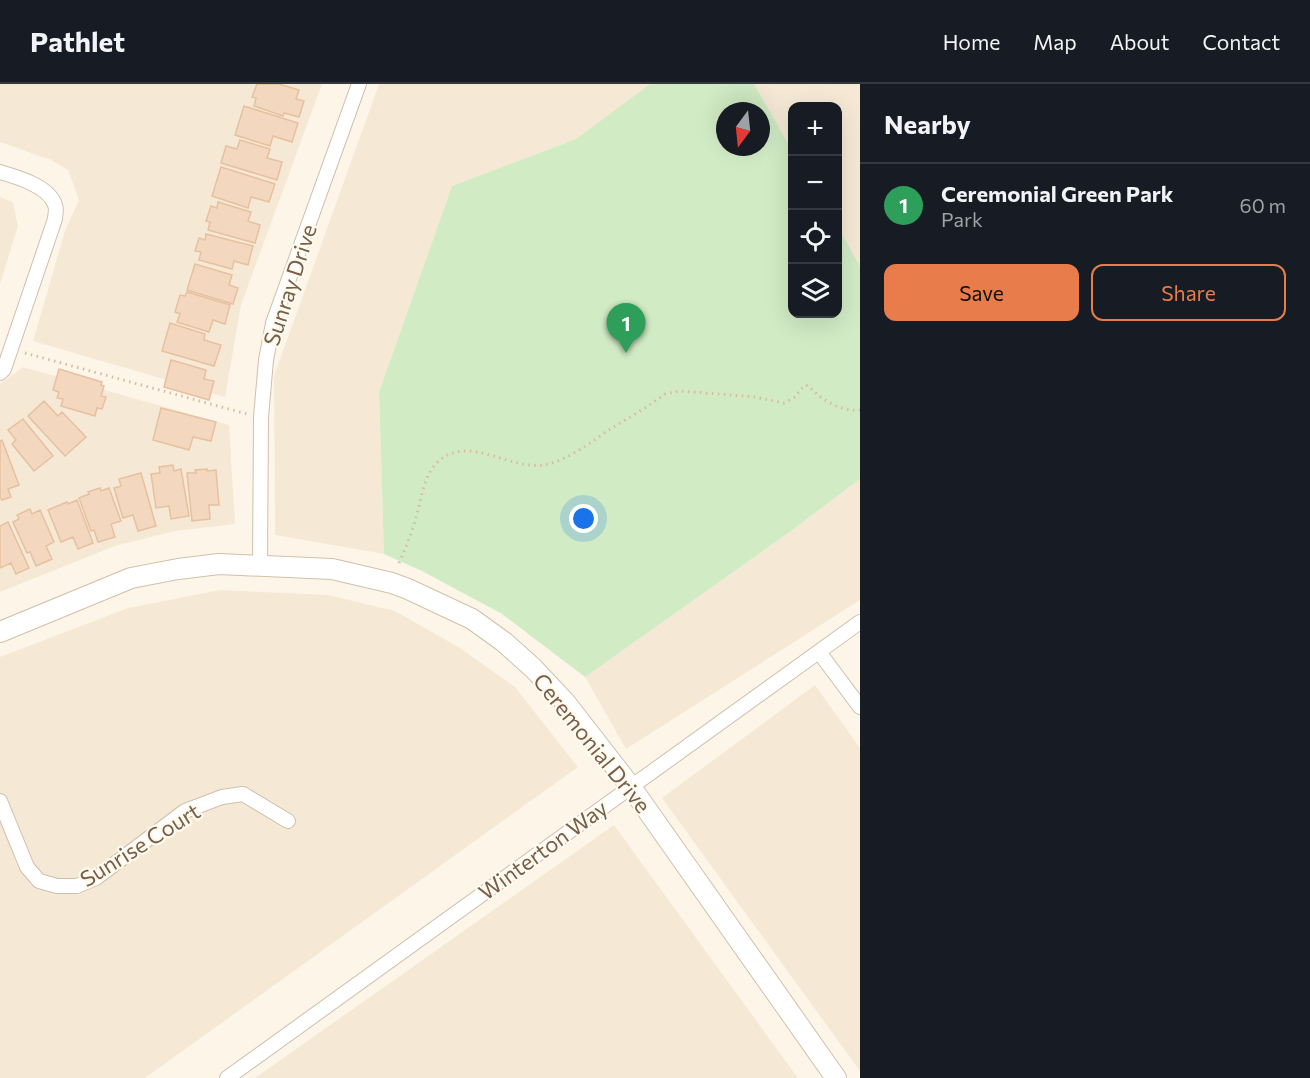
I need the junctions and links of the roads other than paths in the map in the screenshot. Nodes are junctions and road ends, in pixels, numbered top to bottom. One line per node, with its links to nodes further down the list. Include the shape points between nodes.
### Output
1 (359, 84): 4 (street, Sunray Drive, via 273,323 261,417)
2 (0, 172): 3 (street, via 46,191 56,206 55,219)
3 (0, 372)
4 (260, 565): 6 (street, Ceremonial Drive, via 219,564 131,578); 9 (street, Ceremonial Drive, via 332,569 392,583 471,619 504,642 565,702)
5 (860, 622): 7 (street, Winterton Way)
6 (0, 632)
7 (819, 652): 8 (street); 9 (street, Winterton Way)
8 (860, 707)
9 (631, 787): 12 (street, Winterton Way); 13 (street, Ceremonial Drive)
10 (0, 801): 11 (street, Sunrise Court, via 27,867 39,881 57,886 76,886 96,878 185,811 222,797 243,794)
11 (288, 821)
12 (227, 1078)
13 (836, 1078)

